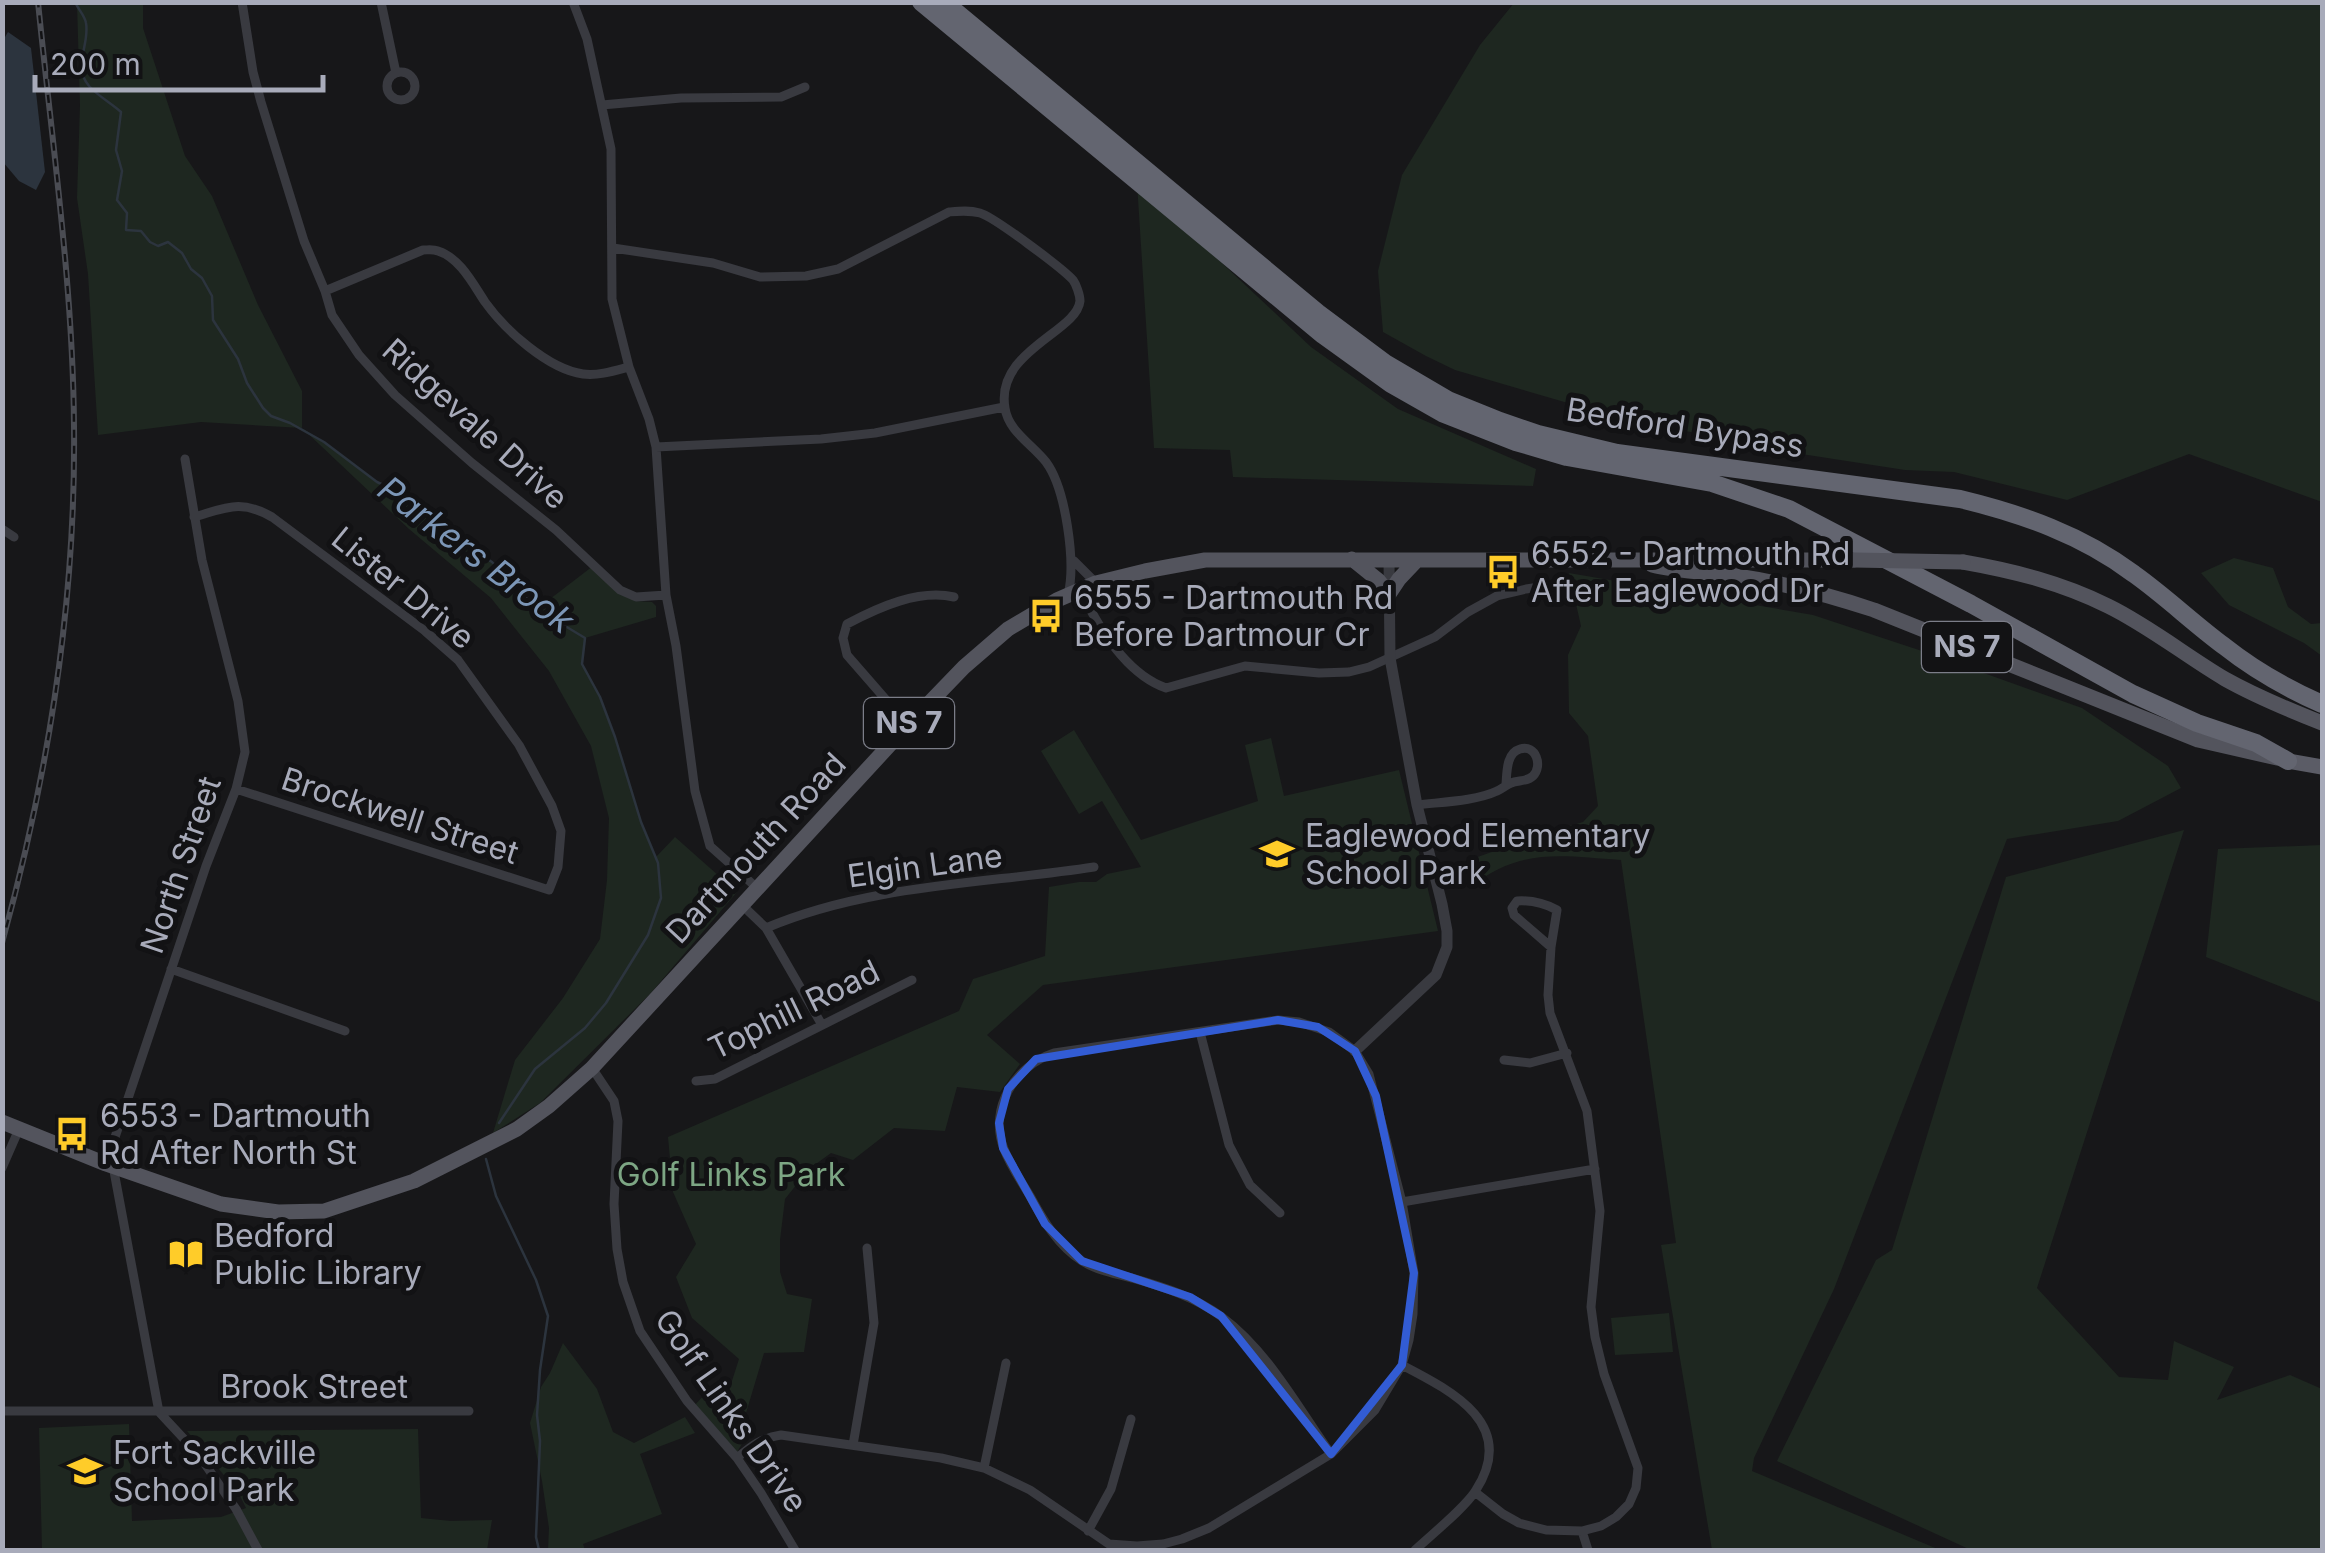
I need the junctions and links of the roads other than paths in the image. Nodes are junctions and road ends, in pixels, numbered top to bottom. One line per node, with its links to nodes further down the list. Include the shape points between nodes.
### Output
1 (242, 2): 10 (street, Ridgevale Drive, via 268,129)
2 (380, 2): 6 (street)
3 (573, 2): 8 (street)
4 (921, 2): 33 (highway, Bedford Bypass, via 1322,335 1442,413 1567,457 1712,483 1789,508 2134,694)
5 (944, 2): 30 (highway, Bedford Bypass, via 1318,313 1448,400 1538,434 1617,453 2008,511 2096,549 2227,648)
6 (396, 73)
7 (804, 87): 8 (street, via 781,98)
8 (602, 105): 9 (street, via 611,149)
9 (613, 248): 11 (street, via 612,298); 12 (street, via 760,277 806,276 838,269 950,212 982,214 1075,282 1080,300 1076,312 1012,370)
10 (326, 291): 11 (street, via 422,250 438,251 463,270 502,323 543,356 584,374); 27 (street, Ridgevale Drive, via 332,315 395,395 620,590)
11 (629, 367): 13 (street)
12 (1004, 407): 13 (street, via 875,434); 18 (street, via 1057,478)
13 (656, 447): 27 (street)
14 (185, 459): 15 (street, North Street)
15 (194, 517): 36 (street, North Street, via 238,701 245,752); 40 (street, Lister Drive, via 253,506 454,654 519,744 552,806 560,831)
16 (2, 529): 17 (street)
17 (14, 537)
18 (1072, 558): 23 (street); 25 (street)
19 (1352, 559): 20 (main road, Dartmouth Road / NS 7); 23 (main road, Dartmouth Road / NS 7, via 1205,560); 26 (main road)
20 (1390, 559): 21 (main road, Dartmouth Road / NS 7); 26 (street)
21 (1417, 560): 22 (main road, Dartmouth Road / NS 7); 26 (main road)
22 (1638, 562): 31 (main road, Dartmouth Road / NS 7, bridge, via 1963,562 2018,572 2112,608 2222,677); 33 (main road, Dartmouth Road / NS 7, via 1840,599 2198,740)
23 (1096, 582): 25 (main road, Dartmouth Road / NS 7)
24 (1566, 583): 29 (street, via 1496,596)
25 (1074, 592): 29 (street, via 1131,666 1166,688 1245,666 1349,672); 32 (main road, Dartmouth Road / NS 7, via 1008,629)
26 (1389, 594): 29 (street)
27 (666, 595): 39 (street, via 703,826 710,846)
28 (954, 596): 32 (street, via 934,592 847,624 847,655)
29 (1390, 658): 37 (street)
30 (2322, 704)
31 (2322, 723)
32 (908, 725): 39 (main road, Dartmouth Road / NS 7)
33 (2288, 760): 34 (highway, NS 7)
34 (2322, 767)
35 (1506, 784): 35 (street, via 1535,774 1534,753 1512,754); 37 (street)
36 (236, 789): 40 (street, Brockwell Street); 44 (street, North Street)
37 (1417, 806): 49 (street, via 1447,947 1436,975)
38 (1094, 866): 42 (street, Elgin Lane, via 845,901)
39 (756, 887): 41 (main road, Dartmouth Road / NS 7)
40 (549, 890)
41 (741, 904): 42 (street); 52 (main road, Dartmouth Road / NS 7)
42 (766, 928): 46 (street)
43 (1551, 947): 43 (street, via 1557,910 1516,901 1514,914); 50 (street, via 1550,1013)
44 (171, 969): 47 (street); 56 (street, North Street)
45 (912, 980): 46 (street, Tophill Road)
46 (822, 1025): 53 (street, Tophill Road, via 715,1079)
47 (345, 1030)
48 (1200, 1032): 49 (street, via 1299,1022 1329,1032); 60 (street, via 1229,1145 1250,1185); 69 (street, via 1036,1059 1002,1102 1003,1148 1064,1246 1082,1262 1190,1297 1221,1316 1270,1367)
49 (1354, 1051): 59 (street, via 1376,1096)
50 (1566, 1053): 51 (street, via 1530,1063); 58 (street, via 1586,1111)
51 (1504, 1060)
52 (592, 1068): 56 (main road, Dartmouth Road / NS 7, via 549,1106 478,1150 402,1186 324,1211 221,1204); 70 (street, Golf Links Drive, via 614,1100 618,1121 617,1249 640,1330)
53 (696, 1081)
54 (2, 1122): 55 (main road, Dartmouth Road / NS 7)
55 (19, 1128): 56 (main road, Dartmouth Road / NS 7); 57 (street)
56 (109, 1165): 65 (street)
57 (2, 1168)
58 (1595, 1169): 59 (street); 74 (street, via 1600,1211 1594,1337 1638,1468 1629,1504 1601,1526)
59 (1402, 1202): 63 (street, via 1414,1273)
60 (1280, 1214)
61 (867, 1248): 68 (street, via 874,1323)
62 (1006, 1363): 71 (street)
63 (1402, 1365): 69 (street, via 1375,1410); 72 (street, via 1446,1387 1483,1424 1490,1454)
64 (2, 1411): 65 (street, Brook Street)
65 (159, 1412): 66 (street, Brook Street); 76 (street, via 198,1454)
66 (470, 1412)
67 (1132, 1419): 73 (street, via 1111,1488)
68 (853, 1445): 70 (street, via 781,1435); 71 (street)
69 (1331, 1454): 75 (street, via 1209,1528)
70 (736, 1458): 77 (street, Golf Links Drive)
71 (984, 1468): 73 (street)
72 (1476, 1492): 74 (street, via 1519,1523); 78 (street)
73 (1088, 1530): 75 (street, via 1109,1544)
74 (1582, 1531): 79 (street)
75 (1164, 1547)
76 (258, 1550)
77 (795, 1550)
78 (1415, 1550)
79 (1588, 1550)

